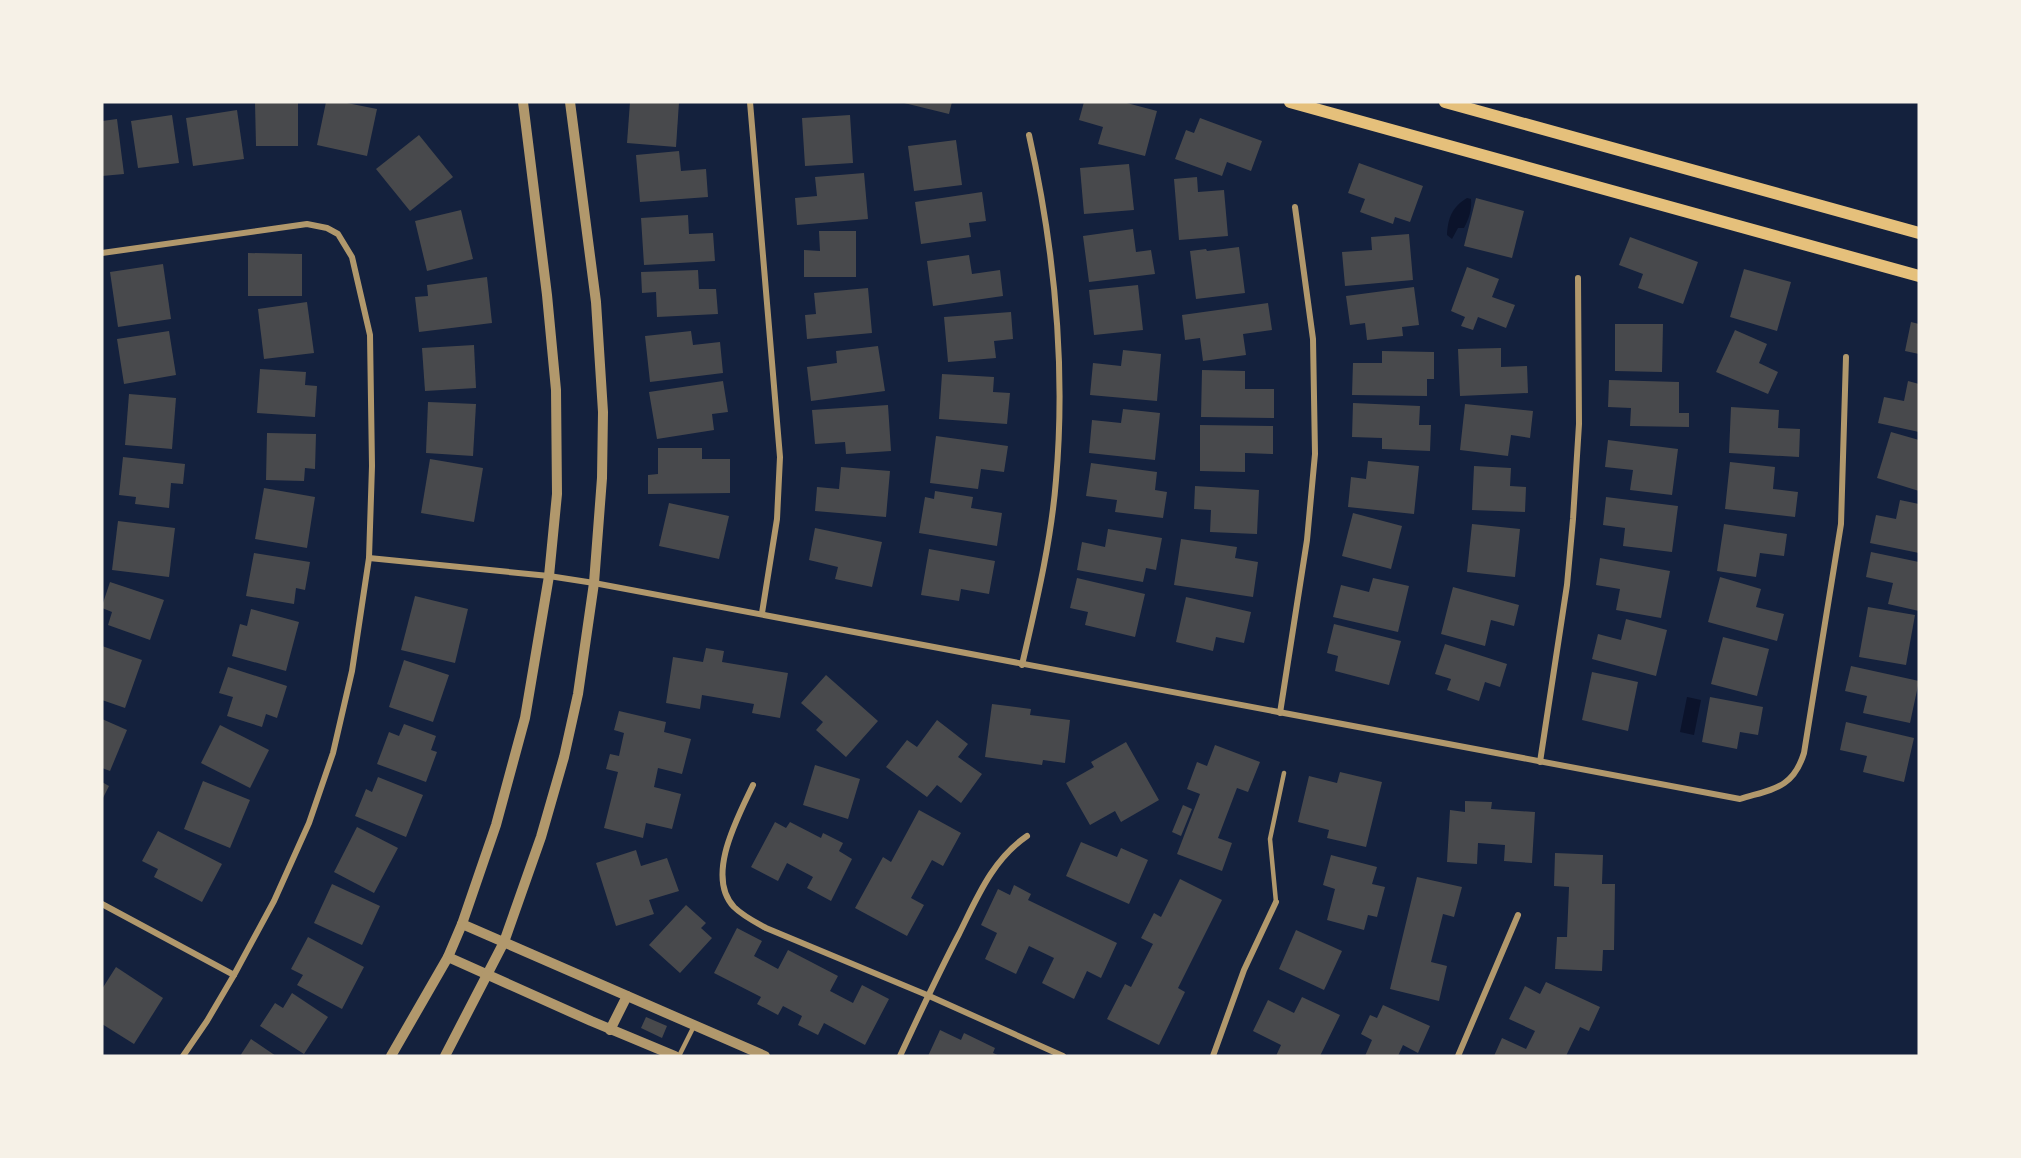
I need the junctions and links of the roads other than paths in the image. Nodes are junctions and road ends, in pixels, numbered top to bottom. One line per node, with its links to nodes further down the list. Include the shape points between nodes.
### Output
1 (523, 102): 14 (street, via 556,390 557,494)
2 (570, 102): 15 (street, via 596,302 603,412)
3 (750, 102): 16 (street, via 780,457 777,519)
4 (1290, 102): 10 (main road)
5 (1445, 102): 8 (main road)
6 (1029, 135): 17 (street, via 1045,219 1059,337 1059,392 1056,480 1046,559)
7 (1295, 207): 18 (street, via 1313,339 1315,454 1307,540)
8 (1919, 233)
9 (102, 252): 13 (street, via 307,224 338,234 352,257 370,335)
10 (1919, 276)
11 (1578, 278): 19 (street, via 1579,424 1573,519)
12 (1846, 357): 19 (street, via 1841,524 1804,753 1793,777 1780,787 1740,799)
13 (369, 558): 14 (street); 30 (street, via 352,671 333,753 309,823 274,901)
14 (549, 576): 15 (street); 26 (street, via 525,718 496,825)
15 (594, 583): 16 (street); 27 (street, via 579,694 564,757)
16 (762, 613): 17 (street)
17 (1022, 664): 18 (street)
18 (1280, 713): 19 (street)
19 (1540, 762)
20 (1284, 773): 23 (lane, via 1270,839)
21 (753, 785): 32 (street, via 735,823 722,869 723,885 735,908 766,928)
22 (1027, 836): 32 (street, via 1001,858 988,877)
23 (1276, 902): 42 (street, via 1244,970)
24 (102, 904): 30 (street)
25 (1518, 915): 43 (street)
26 (462, 924): 27 (street); 28 (street)
27 (504, 942): 29 (street); 31 (street)
28 (448, 957): 29 (street); 36 (street)
29 (488, 974): 34 (street); 37 (street)
30 (234, 975): 35 (street)
31 (627, 996): 33 (street); 34 (street)
32 (927, 996): 40 (street); 41 (street)
33 (694, 1025): 38 (lane); 39 (street)
34 (610, 1030): 38 (street)
35 (183, 1056)
36 (391, 1056)
37 (445, 1056)
38 (677, 1056)
39 (765, 1056)
40 (900, 1056)
41 (1063, 1056)
42 (1213, 1056)
43 (1458, 1056)

